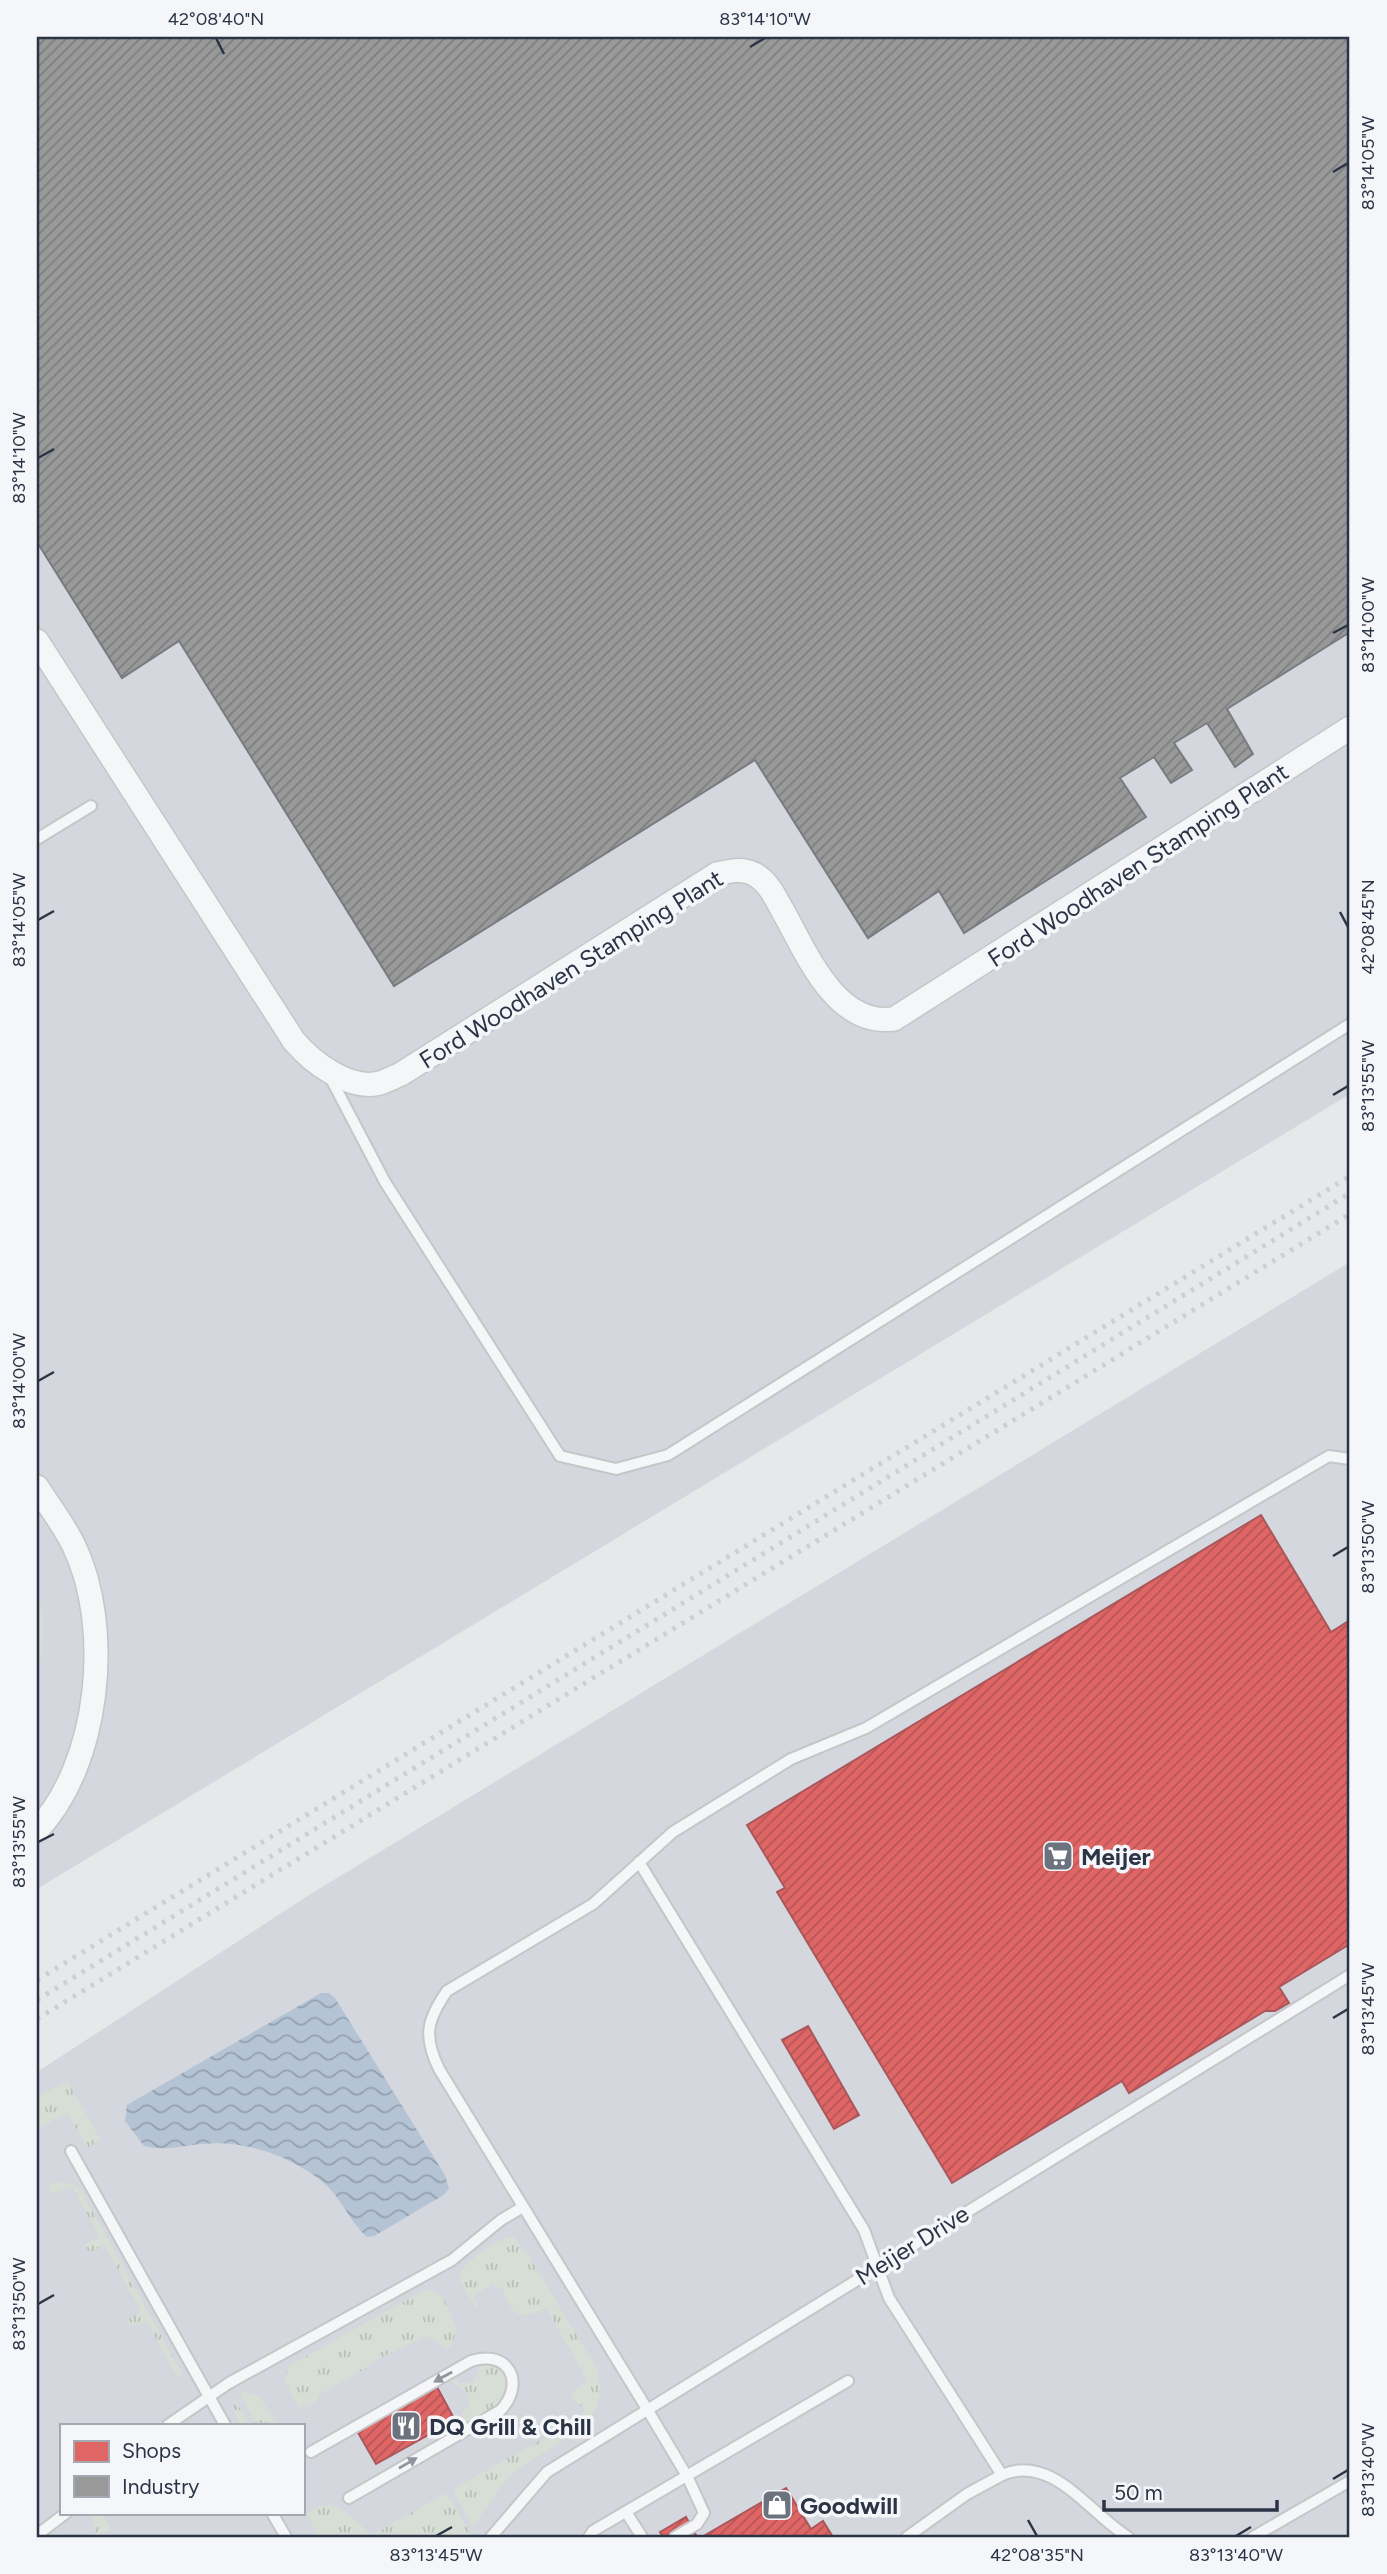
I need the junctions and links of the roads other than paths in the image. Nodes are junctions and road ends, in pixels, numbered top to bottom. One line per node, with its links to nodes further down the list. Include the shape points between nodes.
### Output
1 (37, 641): 6 (street, Ford Woodhaven Stamping Plant, via 294,1041)
2 (1350, 728): 6 (street, Ford Woodhaven Stamping Plant, via 894,1019 878,1021 860,1015 840,999 820,979 773,892 755,875 731,871 716,874 401,1074 378,1084)
3 (91, 806): 4 (lane)
4 (37, 839)
5 (1350, 1024): 6 (lane, via 668,1455 616,1469 560,1456 385,1182)
6 (326, 1070)
7 (1350, 1459): 10 (lane, via 1329,1456 866,1727 790,1759 673,1832)
8 (37, 1487): 9 (street, via 74,1546 89,1592 96,1639 95,1691 79,1761)
9 (37, 1830)
10 (639, 1862): 13 (lane, via 593,1904 447,1991 432,2013 428,2045 439,2069); 14 (lane, via 864,2231)
11 (1350, 1975): 14 (lane, Meijer Drive)
12 (71, 2151): 16 (lane)
13 (523, 2207): 16 (lane, via 439,2268); 17 (lane)
14 (877, 2267): 17 (lane, Meijer Drive); 21 (lane, via 889,2298)
15 (848, 2381): 22 (lane)
16 (209, 2395): 18 (lane); 19 (lane)
17 (647, 2409): 22 (lane); 31 (lane, Meijer Drive, via 547,2472)
18 (169, 2424)
19 (224, 2424)
20 (311, 2452): 24 (lane, one-way to 20, via 502,2410 514,2384 510,2372 498,2360 484,2357 471,2361)
21 (1002, 2475): 35 (lane); 36 (lane, via 1033,2469 1056,2480)
22 (687, 2476): 25 (lane); 34 (lane, via 704,2513 697,2524)
23 (1350, 2481): 28 (lane)
24 (349, 2498)
25 (626, 2512): 32 (lane); 33 (lane)
26 (65, 2514): 29 (lane)
27 (273, 2514): 30 (lane)
28 (1272, 2533): 37 (lane)
29 (37, 2535)
30 (286, 2537)
31 (491, 2537)
32 (589, 2537)
33 (642, 2537)
34 (675, 2537)
35 (907, 2537)
36 (1128, 2537)
37 (1253, 2537)

